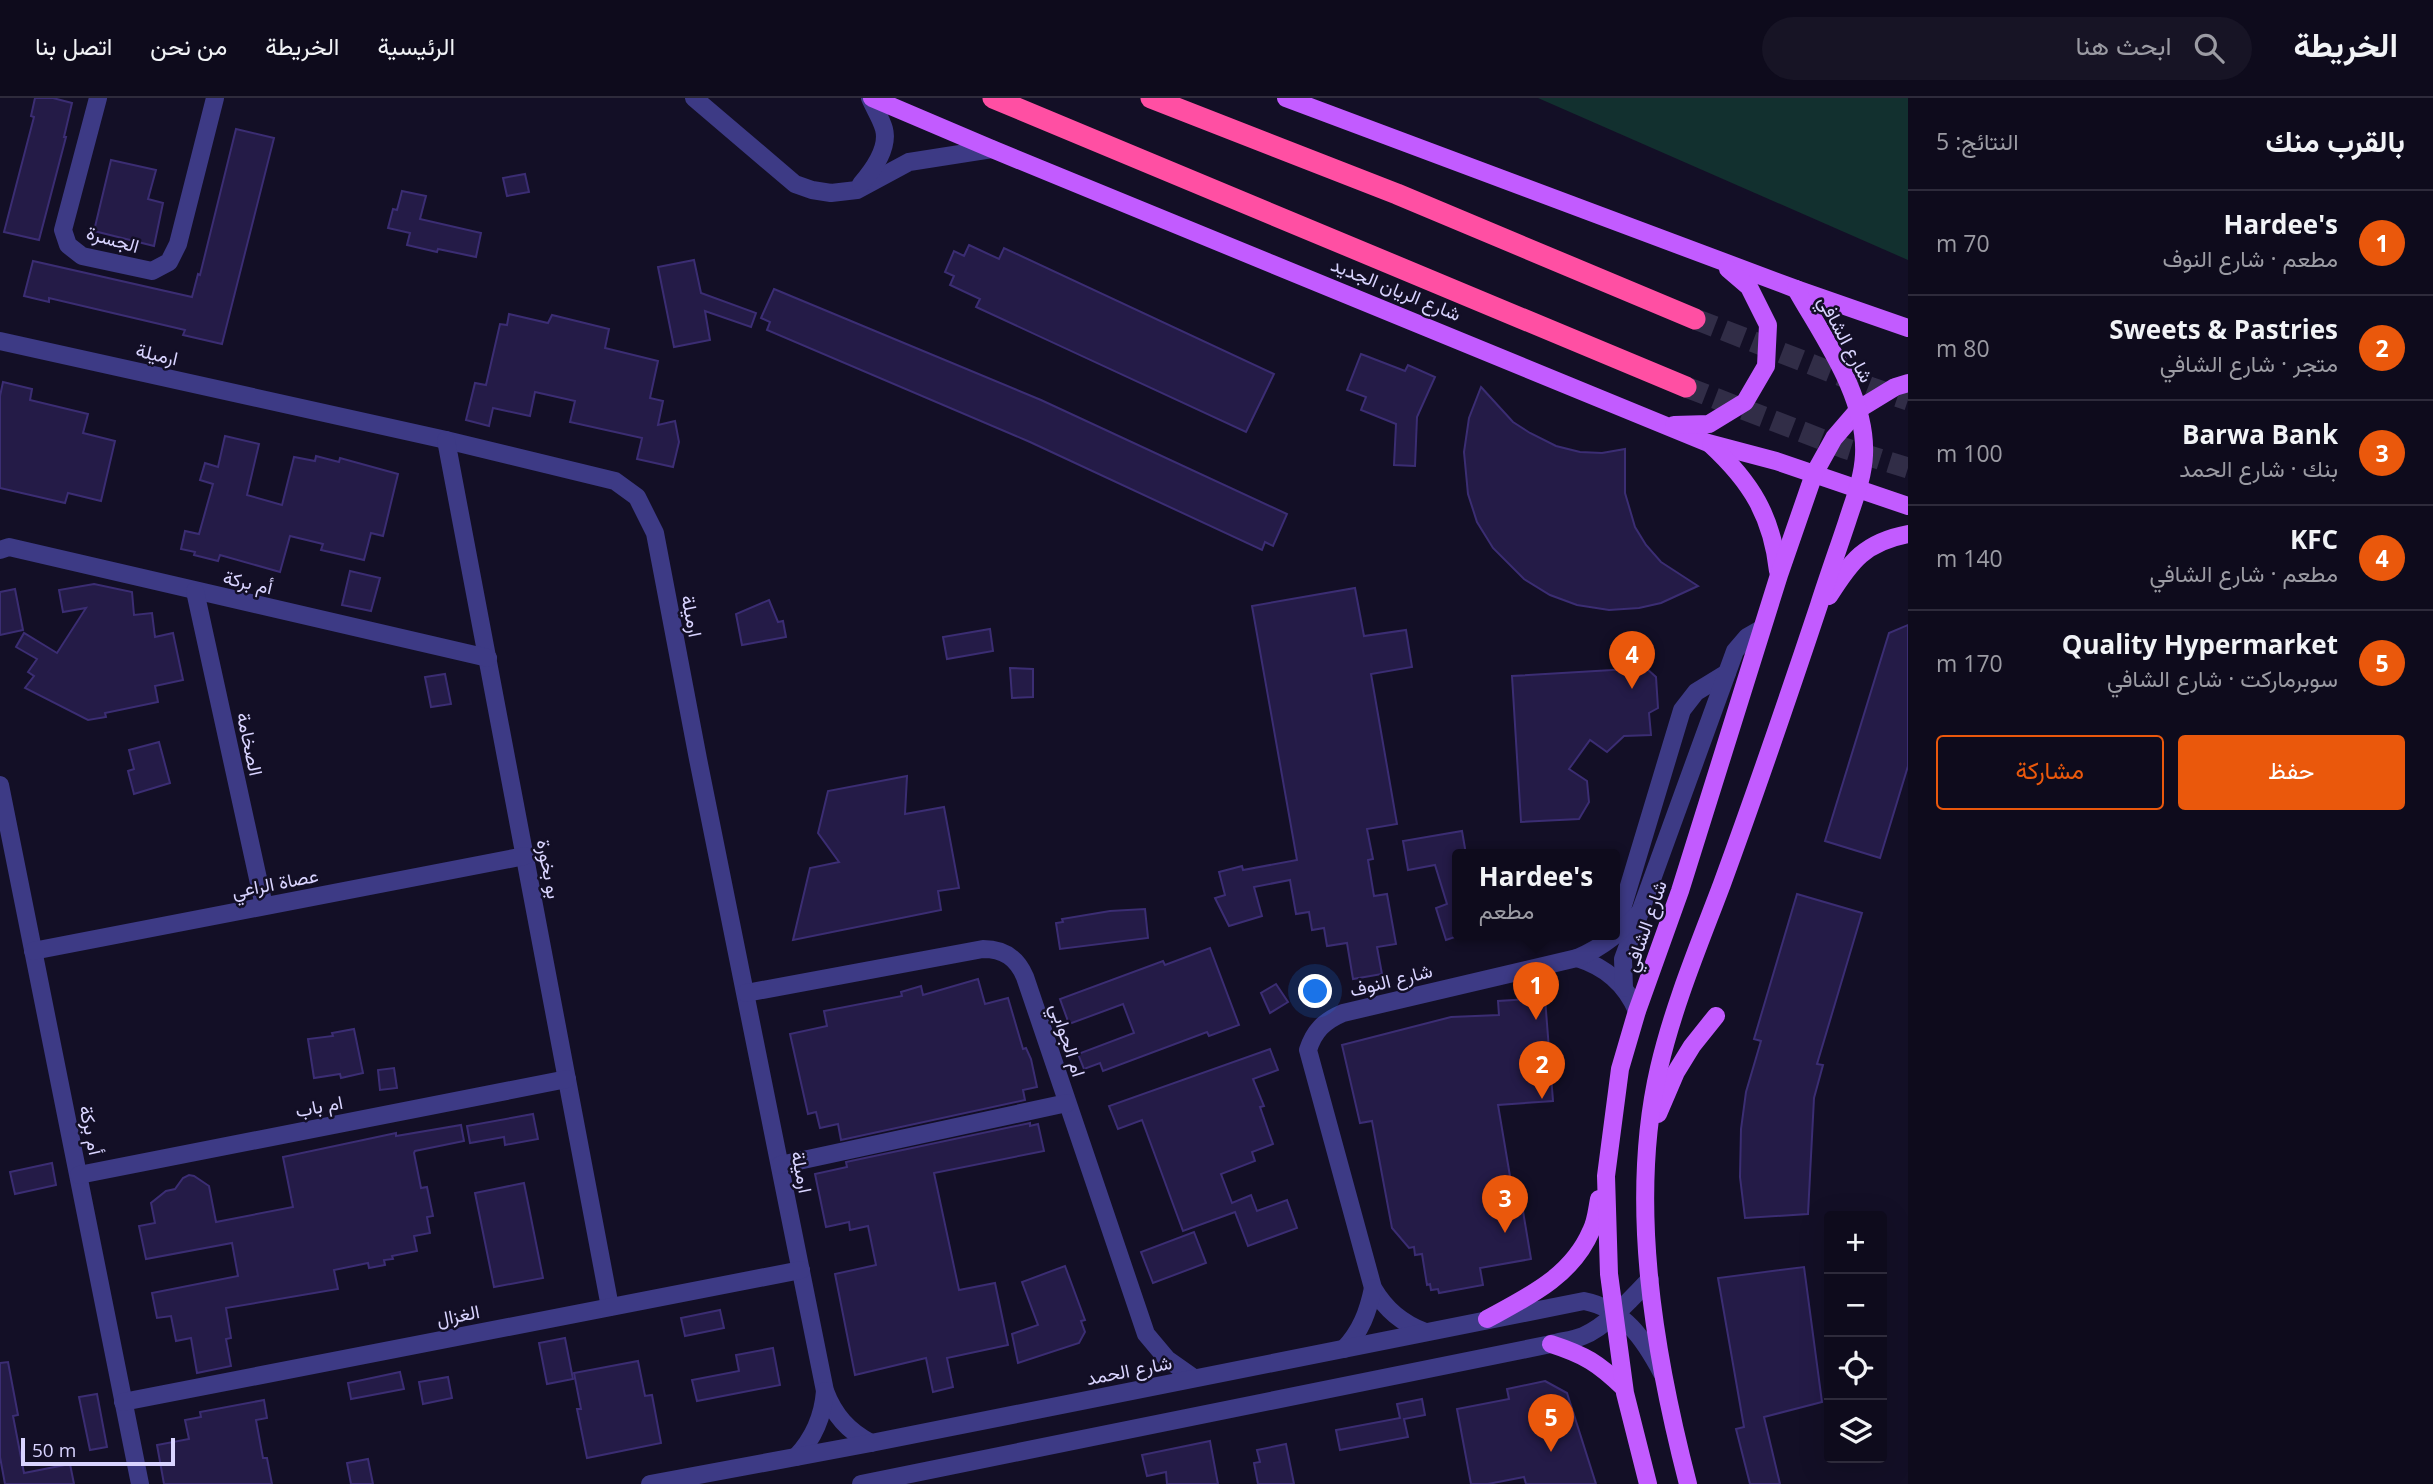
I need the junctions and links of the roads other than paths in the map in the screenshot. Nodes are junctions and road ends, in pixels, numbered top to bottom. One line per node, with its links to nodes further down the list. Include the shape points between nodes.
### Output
1 (98, 98): 2 (street, الجسرة, via 63,230 68,245 82,256 152,271 169,262 178,244)
2 (215, 98)
3 (694, 98): 9 (street, via 795,184 831,193)
4 (871, 98): 8 (main road, شارع الريان الجديد); 9 (street, via 885,131 884,143 874,168)
5 (993, 98): 16 (highway, شارع الريان الجديد)
6 (1151, 98): 12 (highway, via 1397,194)
7 (1286, 98): 10 (main road)
8 (992, 149): 9 (street, via 909,162); 18 (main road, شارع الريان الجديد)
9 (857, 190)
10 (1716, 259): 11 (main road); 18 (main road, via 1749,287 1768,325 1766,366 1745,402 1733,410 1709,424)
11 (1796, 289): 13 (main road); 17 (main road, شارع الشافي, via 1838,361)
12 (1695, 319)
13 (1908, 328)
14 (0, 341): 19 (street, ارميلة)
15 (1908, 383): 17 (main road, شارع الشافي)
16 (1686, 387)
17 (1859, 409): 21 (main road, شارع الشافي, via 1834,438); 22 (main road, شارع الشافي, via 1864,454)
18 (1667, 425): 20 (main road, شارع الريان الجديد)
19 (446, 440): 30 (street, بو بخورة); 44 (street, ارميلة, via 615,481 637,497 655,533)
20 (1708, 443): 21 (main road, شارع الريان الجديد); 26 (main road, via 1733,466 1759,503 1775,545)
21 (1814, 474): 22 (main road, شارع الريان الجديد); 26 (main road, شارع الشافي)
22 (1858, 489): 23 (main road, شارع الريان الجديد); 28 (main road, شارع الشافي)
23 (1908, 506)
24 (1908, 534): 28 (main road, via 1858,554)
25 (0, 550): 27 (street, أم بركة, via 9,547)
26 (1779, 575): 29 (main road, شارع الشافي)
27 (195, 591): 30 (street, أم بركة); 34 (street, الصخامة)
28 (1814, 620): 49 (main road, شارع الشافي, via 1677,1002)
29 (1761, 629): 31 (street, via 1740,643); 45 (main road, شارع الشافي, via 1680,891)
30 (488, 658): 33 (street, بو بخورة)
31 (1727, 673): 35 (street); 36 (street, via 1696,692 1682,710)
32 (0, 785): 40 (street, أم بركة)
33 (525, 856): 34 (street, عصاة الراعي); 47 (street, بو بخورة)
34 (264, 906): 40 (street, عصاة الراعي)
35 (1641, 911): 37 (street, شارع النوف); 43 (street, via 1623,959)
36 (1620, 915)
37 (1620, 930)
38 (1608, 940): 41 (street, شارع النوف)
39 (1613, 940): 42 (street)
40 (33, 951): 51 (street, أم بركة)
41 (1577, 958): 42 (street); 55 (street, شارع النوف, via 1343,1013 1313,1035 1308,1050)
42 (1608, 972): 43 (street)
43 (1624, 988): 45 (street)
44 (746, 993): 48 (street, ام الجوابي, via 983,948 1002,952 1016,962 1025,977); 50 (street, ارميلة)
45 (1637, 1011): 52 (main road, شارع الشافي, via 1620,1069)
46 (1716, 1016): 49 (main road, via 1692,1046)
47 (567, 1079): 51 (street, ام باب); 56 (street, بو بخورة)
48 (1067, 1103): 50 (street); 62 (street, ام الجوابي, via 1146,1334 1167,1359)
49 (1649, 1129): 54 (main road, شارع الشافي)
50 (780, 1165): 53 (street, ارميلة)
51 (79, 1175): 66 (street, أم بركة)
52 (1606, 1175): 57 (main road, شارع الشافي); 58 (main road, via 1592,1229 1580,1253 1562,1274)
53 (801, 1270): 56 (street, الغزال); 65 (street, ارميلة)
54 (1650, 1279): 57 (street); 63 (main road, شارع الشافي)
55 (1373, 1288): 59 (street, شارع النوف, via 1400,1320); 61 (street, via 1361,1328)
56 (610, 1307): 66 (street, الغزال)
57 (1613, 1314): 58 (street, شارع الحمد, via 1584,1301); 60 (street, via 1585,1335); 63 (street, شارع الحمد, via 1635,1329); 64 (main road, شارع الشافي)
58 (1488, 1319): 59 (street, شارع الحمد)
59 (1425, 1332): 61 (street, شارع الحمد)
60 (1551, 1344): 64 (main road, via 1581,1354); 71 (street)
61 (1344, 1349): 62 (street, شارع الحمد)
62 (1194, 1378): 67 (street, شارع الحمد)
63 (1666, 1379): 73 (main road, شارع الشافي)
64 (1624, 1388): 72 (main road, شارع الشافي)
65 (825, 1391): 67 (street, ارميلة, via 842,1422); 68 (street, ارميلة, via 817,1427)
66 (123, 1402): 69 (street, أم بركة)
67 (871, 1443): 68 (street, شارع الحمد)
68 (796, 1457): 70 (street, شارع الحمد)
69 (140, 1484)
70 (650, 1484)
71 (861, 1484)
72 (1648, 1484)
73 (1688, 1484)

